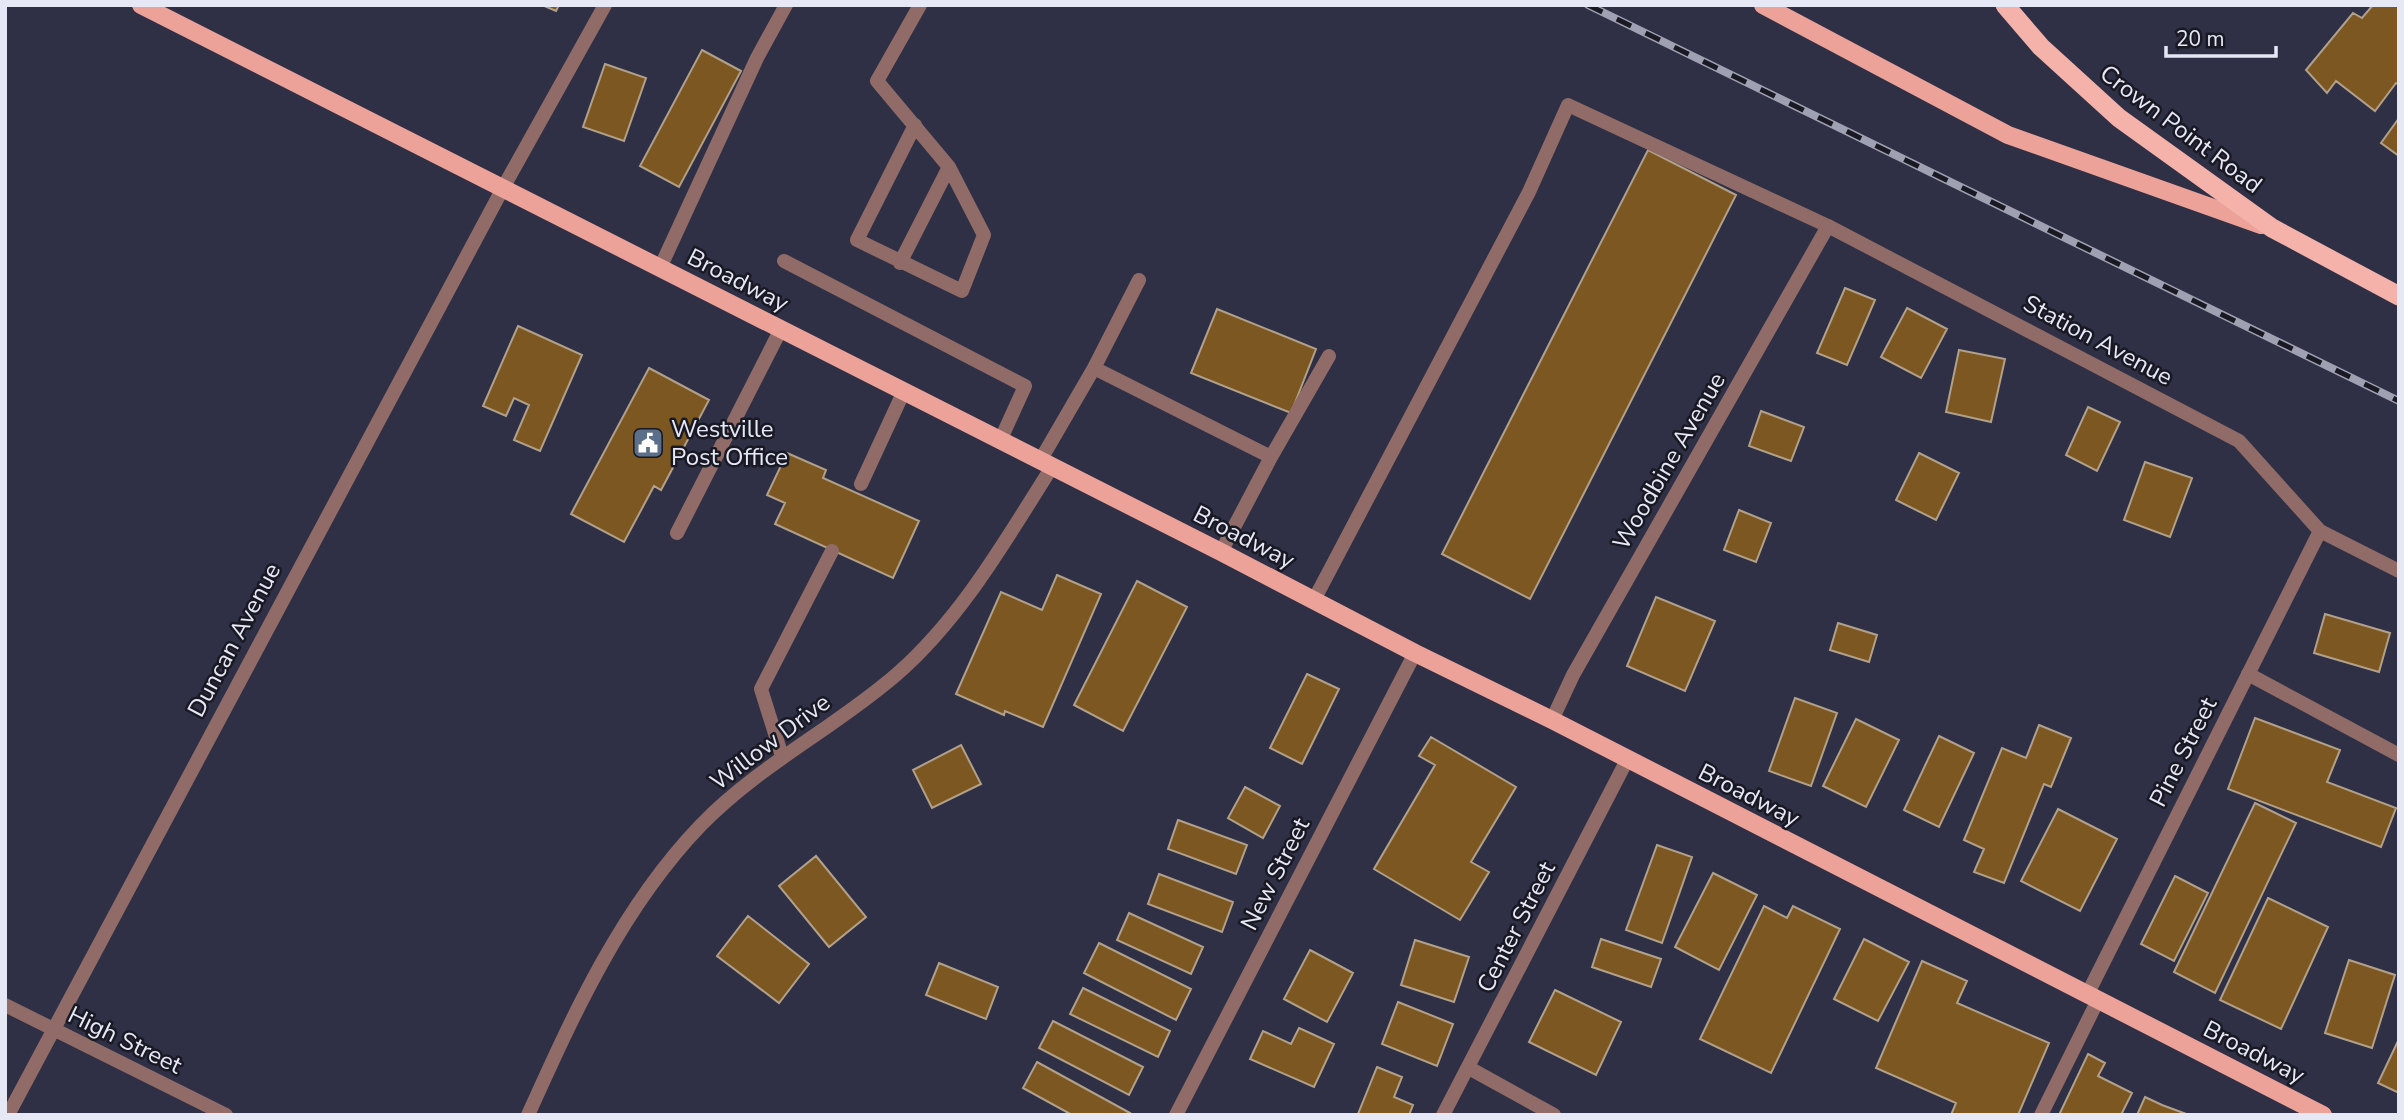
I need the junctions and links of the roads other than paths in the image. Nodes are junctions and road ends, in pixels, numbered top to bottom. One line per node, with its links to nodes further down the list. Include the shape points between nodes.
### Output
1 (141, 5): 9 (main road, Broadway)
2 (606, 5): 9 (street, Duncan Avenue)
3 (786, 5): 14 (street)
4 (920, 5): 7 (street, via 877,81)
5 (1763, 5): 11 (main road, via 2008,135)
6 (2005, 5): 11 (highway, Crown Point Road, via 2041,47 2119,118)
7 (915, 125): 8 (street); 13 (street, via 857,240)
8 (949, 167): 13 (street); 13 (street, via 985,235 962,291)
9 (503, 188): 14 (main road, Broadway); 39 (street, Duncan Avenue)
10 (1828, 226): 25 (street, Station Avenue, via 2239,441); 30 (street, Station Avenue, via 1567,105 1529,192); 33 (street, Woodbine Avenue, via 1573,675)
11 (2272, 228): 16 (highway)
12 (783, 261): 21 (street, via 1024,386)
13 (900, 263)
14 (660, 268): 17 (main road, Broadway)
15 (1139, 280): 19 (street, Willow Drive)
16 (2399, 296)
17 (781, 329): 20 (main road, Broadway); 26 (street)
18 (1329, 356): 22 (street)
19 (1094, 368): 22 (street); 23 (street, Willow Drive)
20 (904, 391): 21 (main road, Broadway); 24 (street)
21 (1000, 440): 23 (main road, Broadway)
22 (1271, 457): 28 (street)
23 (1046, 464): 28 (main road, Broadway); 35 (street, Willow Drive, via 974,589 924,648 865,699)
24 (861, 484)
25 (2320, 531): 29 (street); 32 (street, Pine Street)
26 (677, 533)
27 (832, 551): 35 (street, via 761,690)
28 (1221, 552): 30 (main road, Broadway)
29 (2399, 571)
30 (1314, 600): 31 (main road, Broadway)
31 (1415, 653): 33 (main road, Broadway); 45 (street, New Street)
32 (2248, 674): 34 (street); 37 (street, Pine Street)
33 (1552, 720): 36 (main road, Broadway)
34 (2399, 755)
35 (782, 756): 44 (street, Willow Drive, via 701,825 648,892 572,1017)
36 (1627, 760): 37 (main road, Broadway); 40 (street, Center Street)
37 (2093, 998): 41 (main road, Broadway); 48 (street, Pine Street)
38 (5, 1005): 39 (street, High Street)
39 (51, 1028): 42 (street, Duncan Avenue); 43 (street, High Street)
40 (1469, 1068): 46 (street, Center Street); 47 (street)
41 (2319, 1114)
42 (8, 1115)
43 (226, 1115)
44 (528, 1115)
45 (1177, 1115)
46 (1443, 1115)
47 (1554, 1115)
48 (2041, 1115)

